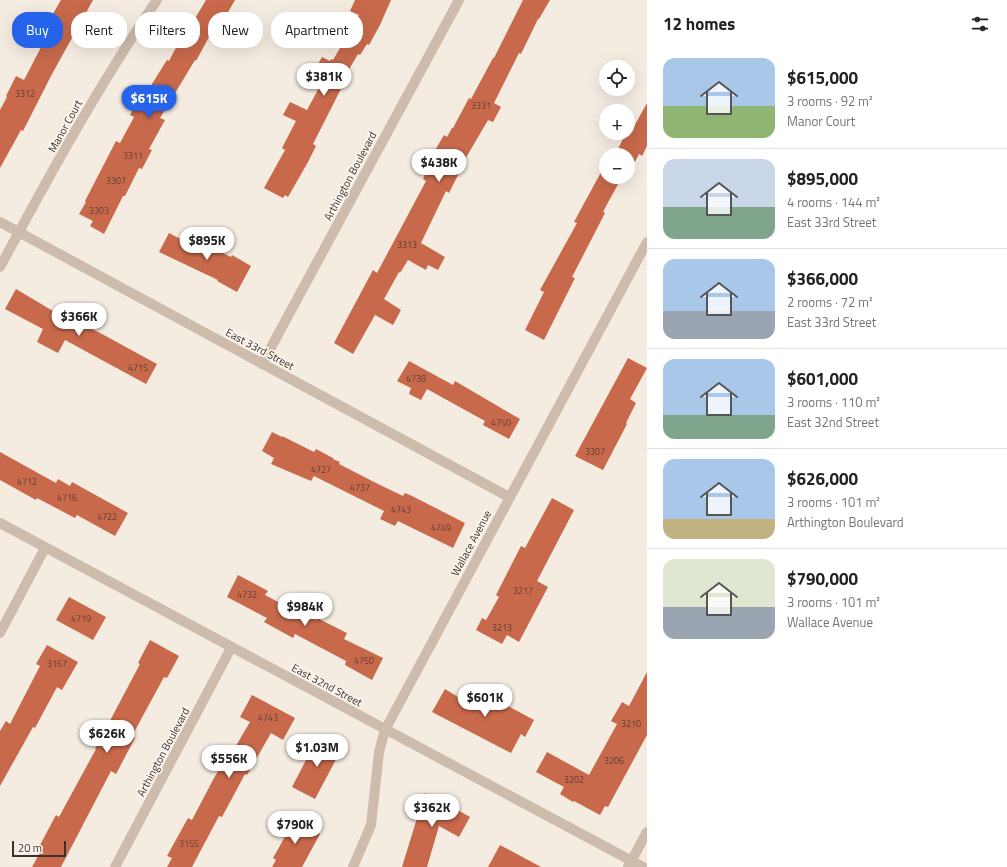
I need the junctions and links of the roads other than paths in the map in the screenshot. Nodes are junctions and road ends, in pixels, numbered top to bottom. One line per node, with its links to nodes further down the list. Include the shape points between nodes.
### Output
1 (157, 0): 4 (street, Manor Court, via 101,87)
2 (459, 0): 7 (street, Arthington Boulevard)
3 (0, 222): 4 (street, East 33rd Street)
4 (19, 232): 6 (street, Manor Court); 7 (street, East 33rd Street)
5 (647, 242): 8 (street, Wallace Avenue)
6 (0, 267)
7 (262, 364): 8 (street, East 33rd Street)
8 (509, 497): 13 (street, Wallace Avenue)
9 (0, 523): 10 (street, East 32nd Street)
10 (45, 548): 11 (street); 12 (street, East 32nd Street)
11 (0, 633)
12 (232, 648): 13 (street, East 32nd Street); 16 (street, Arthington Boulevard)
13 (385, 730): 15 (street, East 32nd Street); 17 (street, Wallace Avenue, via 379,752 370,825)
14 (647, 832): 15 (street)
15 (630, 864): 18 (street, East 32nd Street)
16 (115, 867)
17 (353, 867)
18 (643, 867)

